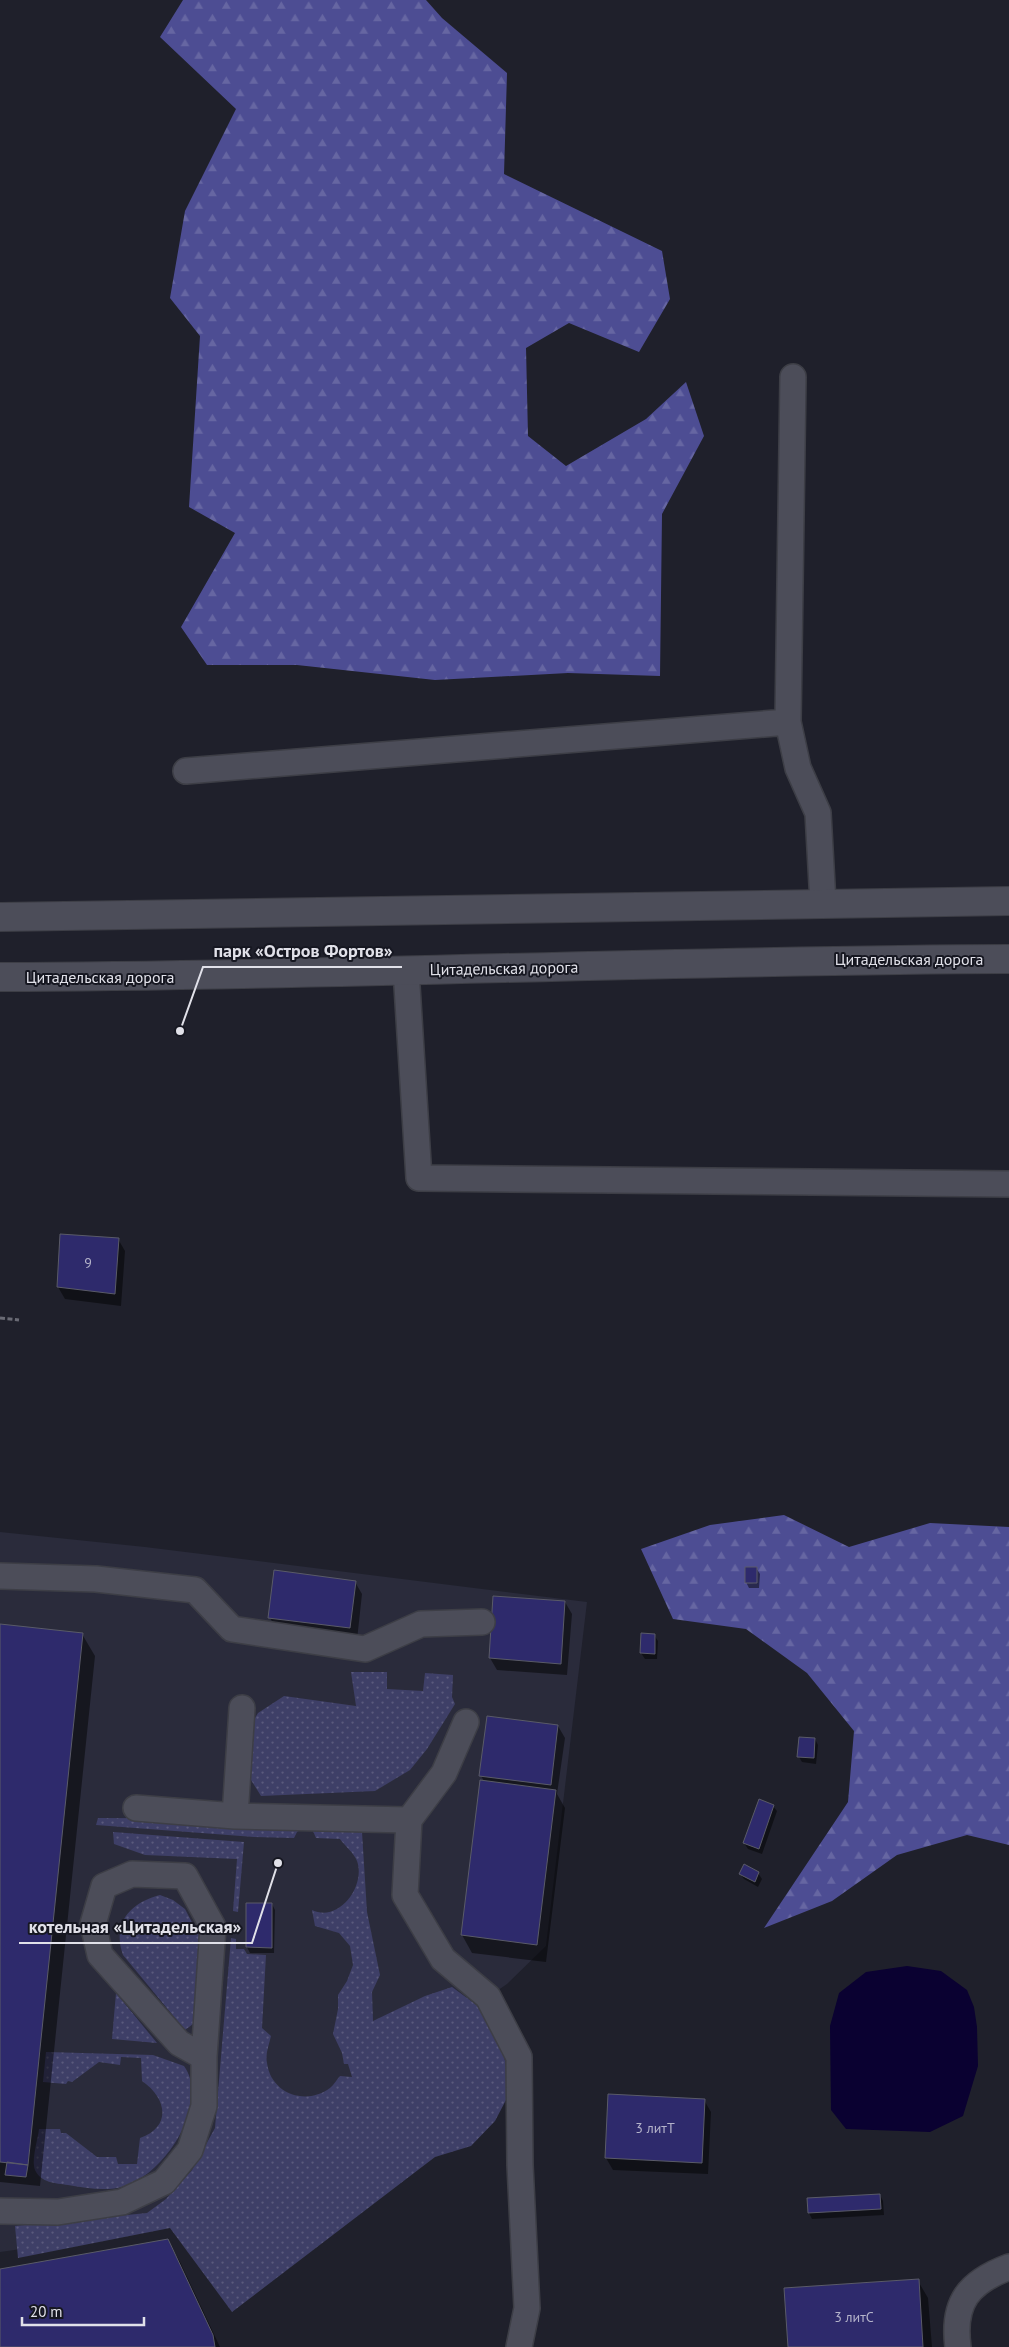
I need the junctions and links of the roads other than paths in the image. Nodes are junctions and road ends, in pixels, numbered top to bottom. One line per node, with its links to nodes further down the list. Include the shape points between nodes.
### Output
1 (793, 376): 2 (lane)
2 (788, 722): 3 (lane); 5 (lane, via 798,768 818,813)
3 (186, 770)
4 (1009, 901): 5 (street)
5 (822, 902): 6 (street)
6 (0, 918)
7 (1009, 959): 8 (street, Цитадельская дорога)
8 (406, 970): 9 (street, Цитадельская дорога); 10 (lane, via 419,1178)
9 (0, 977)
10 (1009, 1184)
11 (0, 1576): 12 (lane, via 96,1579 195,1590 232,1629 365,1649 420,1624)
12 (482, 1622)
13 (242, 1708): 16 (lane)
14 (466, 1722): 17 (lane, via 444,1773)
15 (136, 1808): 16 (lane)
16 (235, 1816): 17 (lane)
17 (409, 1820): 21 (lane, via 405,1895 443,1960 488,1997 519,2057 527,2308)
18 (204, 2057): 18 (lane, via 213,1927 185,1876 132,1874 104,1886 93,1924 100,1955 179,2043); 19 (lane, via 204,2106 190,2150 164,2182 122,2202 58,2212)
19 (0, 2211)
20 (1009, 2266): 22 (lane, via 988,2274 966,2294 955,2328)
21 (519, 2347)
22 (958, 2347)

